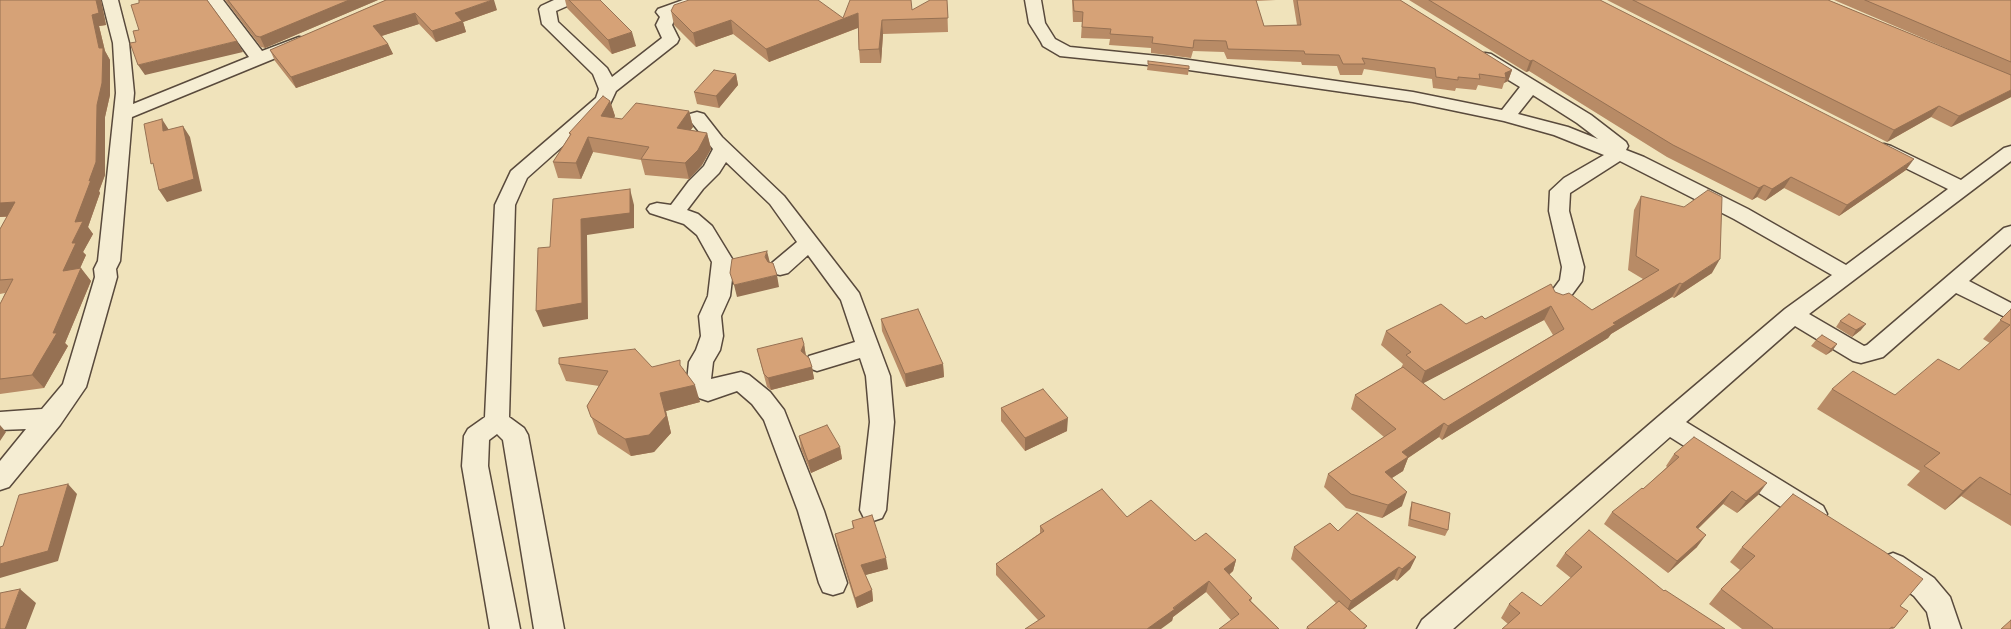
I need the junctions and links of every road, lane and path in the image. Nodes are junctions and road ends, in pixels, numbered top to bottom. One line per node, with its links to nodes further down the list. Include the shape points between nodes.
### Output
1 (110, 0): 11 (street, via 121,43 125,93)
2 (215, 0): 8 (street)
3 (568, 0): 10 (street, via 546,9 550,24 601,72)
4 (699, 0): 10 (street, via 664,12 668,17 664,25 671,40)
5 (1033, 0): 12 (street, via 1037,23 1049,42 1066,52 1168,62 1355,88)
6 (311, 36): 8 (street)
7 (1474, 51): 9 (street)
8 (259, 59): 11 (street)
9 (1531, 86): 12 (street); 17 (street, via 1584,119)
10 (608, 88): 31 (street, via 604,100 518,175 505,205)
11 (122, 115): 29 (street, via 106,277 74,387)
12 (1506, 116): 17 (street, via 1561,131)
13 (697, 118): 15 (street)
14 (1873, 144): 18 (street)
15 (723, 148): 20 (street, via 777,200); 37 (street, via 712,169 666,211 690,220 704,231 723,262 719,296 710,316 712,336 701,362 699,381 708,392 741,381 762,398 775,417 811,511)
16 (2011, 152): 18 (street)
17 (1628, 157): 22 (street, via 1741,214); 24 (street, via 1570,182 1560,191 1559,212 1573,267 1571,281)
18 (1961, 188): 22 (street)
19 (2011, 233): 23 (street)
20 (809, 243): 21 (street); 27 (street, via 851,298)
21 (780, 268)
22 (1846, 274): 26 (street)
23 (1954, 283): 25 (street); 26 (street, via 1875,351 1861,355)
24 (1557, 299)
25 (2006, 304)
26 (1793, 315): 32 (street)
27 (869, 348): 28 (street); 34 (street, via 878,376 882,422)
28 (816, 362)
29 (51, 418): 30 (street); 33 (street)
30 (0, 421)
31 (497, 421): 38 (street, via 477,436 476,466); 39 (street, via 515,435)
32 (1668, 423): 35 (street); 40 (street)
33 (0, 480)
34 (874, 510)
35 (1833, 526)
36 (1874, 552): 41 (street, via 1924,587 1940,606)
37 (833, 582)
38 (505, 629)
39 (549, 629)
40 (1432, 629)
41 (1946, 629)

